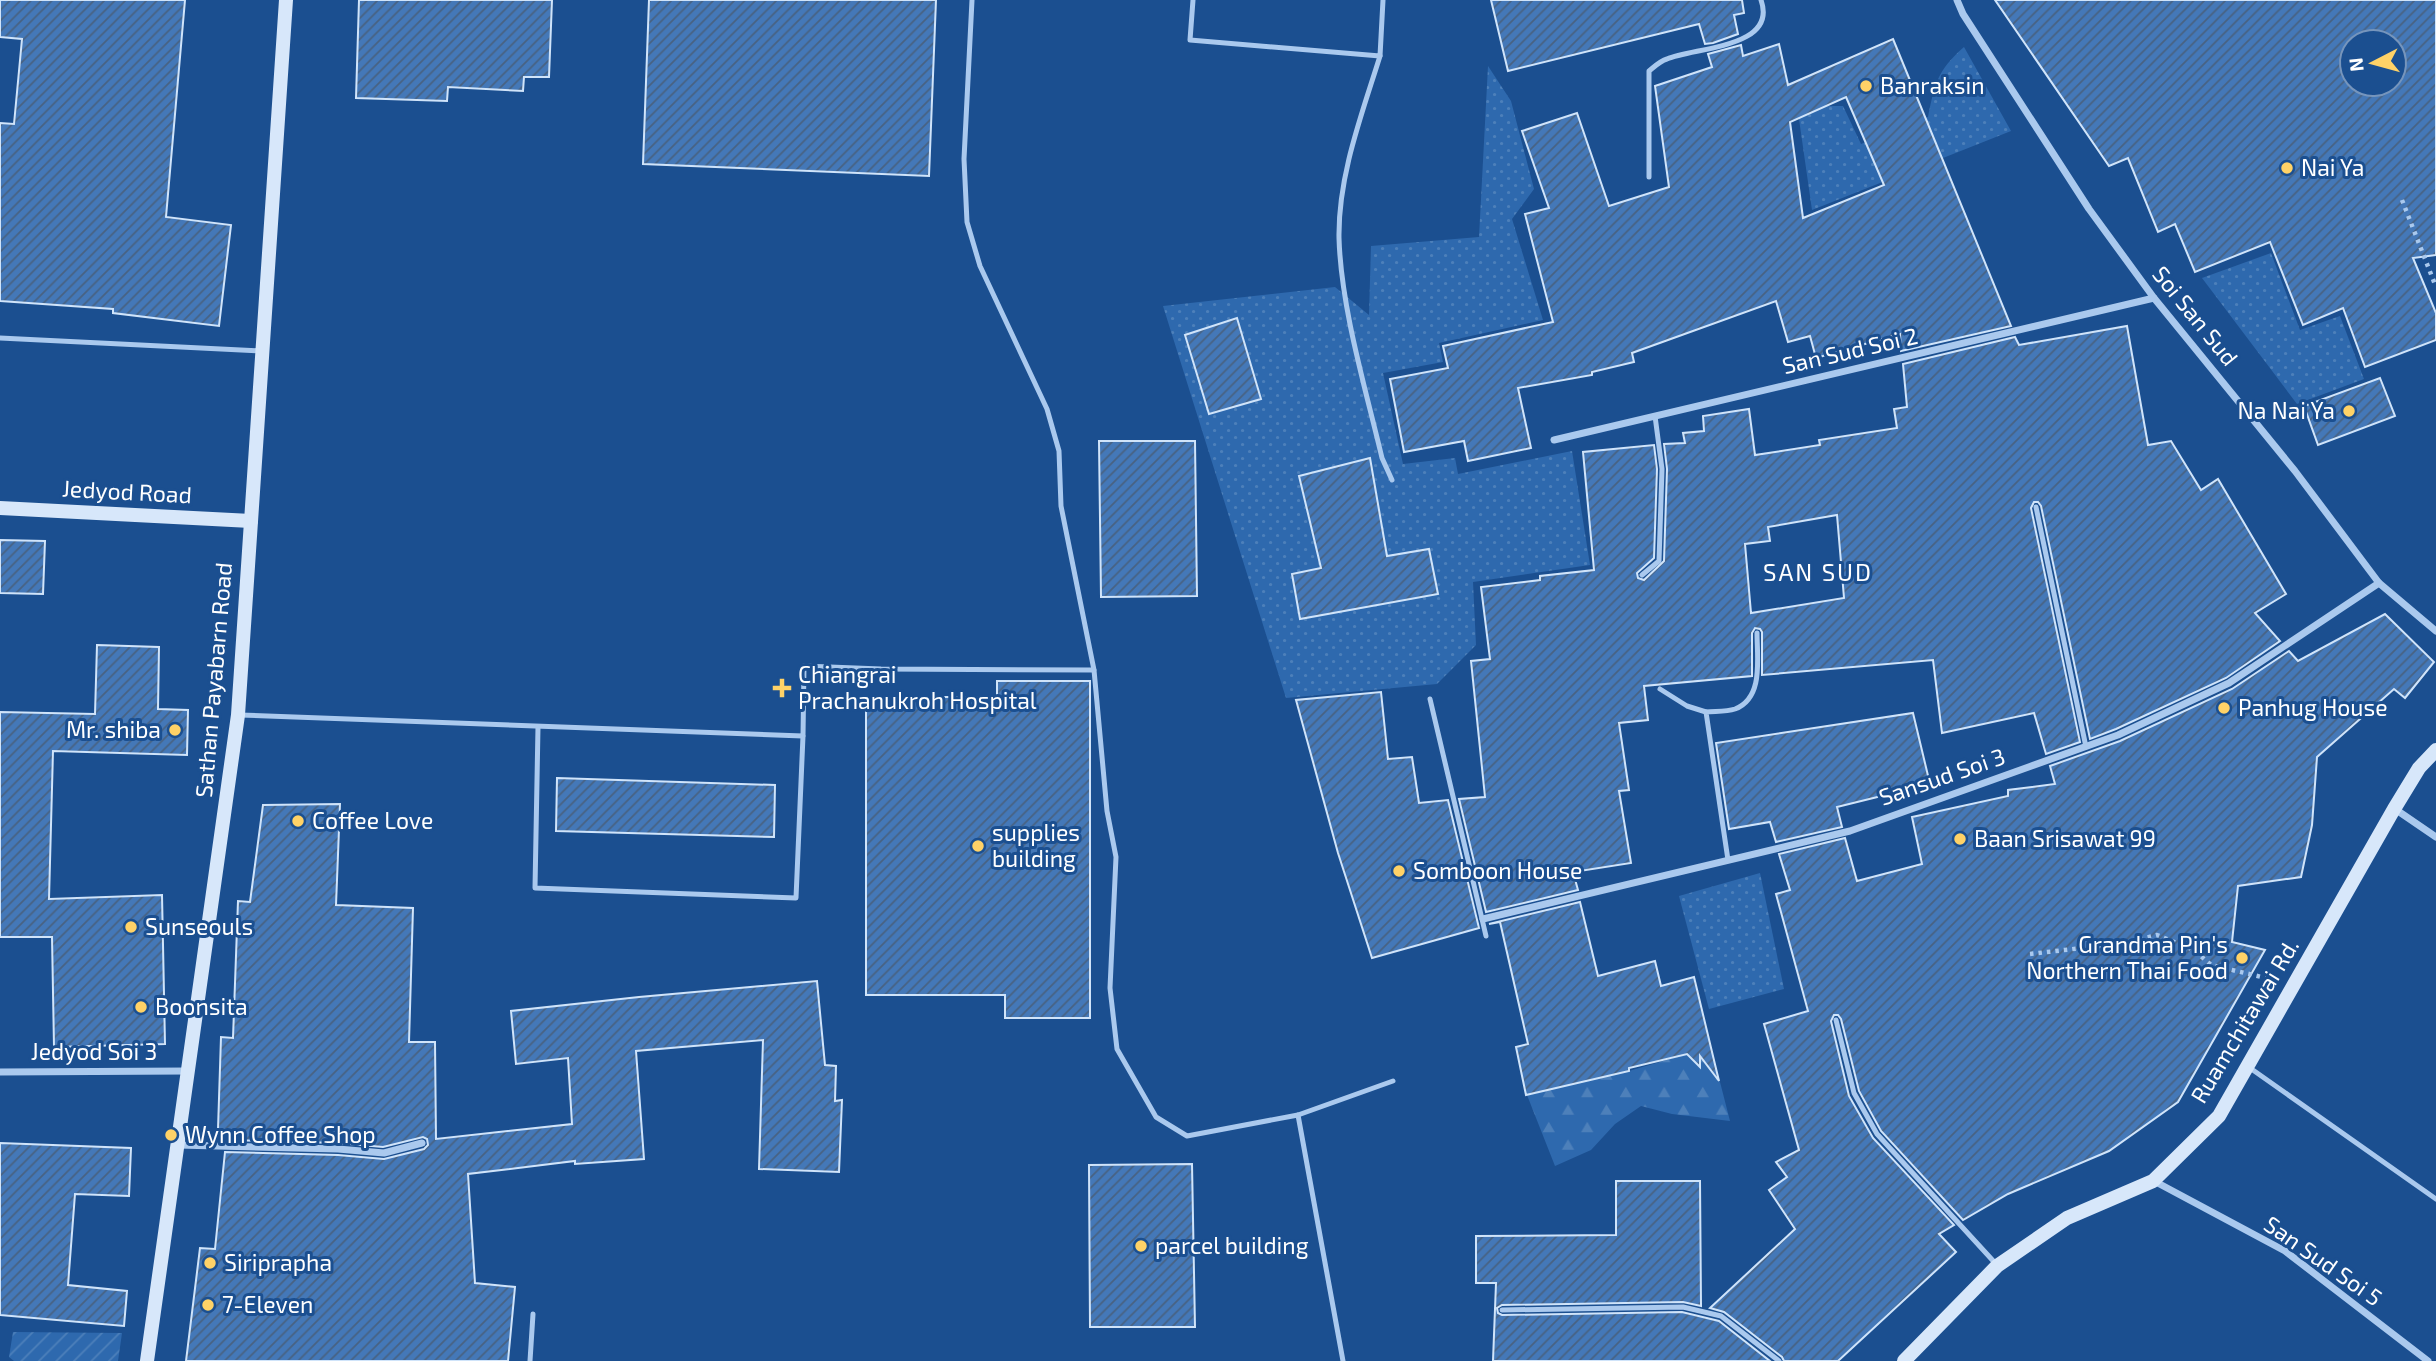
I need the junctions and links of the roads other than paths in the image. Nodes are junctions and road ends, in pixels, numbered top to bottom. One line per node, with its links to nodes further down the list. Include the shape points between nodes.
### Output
1 (286, 0): 11 (street, Sathan Payabarn Road)
2 (972, 0): 22 (lane, via 964,159 967,222 980,266 1047,409 1059,451 1061,506)
3 (1193, 0): 7 (lane, via 1191,40)
4 (1382, 0): 7 (lane)
5 (1762, 0): 8 (lane, via 1765,10 1760,27 1744,39 1665,59 1649,71)
6 (1956, 0): 9 (street, Soi San Sud, via 2089,209)
7 (1380, 55): 14 (lane, via 1349,165 1339,237 1352,327 1382,458)
8 (1649, 177)
9 (2154, 298): 12 (street, San Sud Soi 2); 19 (street, Soi San Sud)
10 (0, 338): 11 (lane)
11 (262, 351): 17 (street, Sathan Payabarn Road)
12 (1656, 416): 13 (street, San Sud Soi 2); 18 (lane, via 1662,469 1659,561)
13 (1554, 440)
14 (1392, 480)
15 (2036, 507): 29 (lane)
16 (0, 509): 17 (street, Jedyod Road)
17 (251, 521): 26 (street, Sathan Payabarn Road)
18 (1642, 575)
19 (2379, 583): 20 (street, Soi San Sud); 29 (street, Sansud Soi 3, via 2229,683)
20 (2436, 631)
21 (1757, 633): 25 (lane, via 1756,684 1747,702)
22 (1094, 670): 28 (lane, via 804,666); 41 (lane, via 1107,811 1116,857 1110,988 1117,1049 1156,1117 1187,1136)
23 (1660, 689): 25 (lane)
24 (1430, 699): 34 (lane)
25 (1706, 712): 33 (lane)
26 (239, 715): 27 (lane); 39 (street, Sathan Payabarn Road)
27 (538, 727): 28 (lane); 28 (lane, via 535,888 796,898)
28 (803, 736)
29 (2086, 747): 33 (street, Sansud Soi 3, via 1850,831)
30 (2436, 750): 31 (street, Ruamchitawai Rd.)
31 (2394, 809): 32 (street); 37 (street, Ruamchitawai Rd.)
32 (2436, 837)
33 (1728, 860): 34 (street, Sansud Soi 3)
34 (1483, 919): 35 (lane)
35 (1486, 936)
36 (1836, 1020): 46 (lane, via 1854,1093 1877,1134)
37 (2248, 1066): 44 (street, Ruamchitawai Rd., via 2219,1116); 45 (lane)
38 (0, 1072): 39 (street, Jedyod Soi 3)
39 (187, 1072): 43 (street, Sathan Payabarn Road)
40 (1393, 1081): 41 (lane)
41 (1298, 1115): 51 (lane)
42 (422, 1143): 43 (street, via 384,1153)
43 (177, 1145): 49 (street, Sathan Payabarn Road)
44 (2154, 1181): 46 (street, Ruamchitawai Rd., via 2067,1218); 54 (street, San Sud Soi 5, via 2285,1251)
45 (2436, 1199)
46 (1997, 1266): 53 (street, Ruamchitawai Rd.)
47 (1502, 1310): 52 (lane, via 1683,1307 1721,1316)
48 (533, 1314): 50 (lane)
49 (147, 1361)
50 (530, 1361)
51 (1343, 1361)
52 (1779, 1361)
53 (1904, 1361)
54 (2428, 1361)

